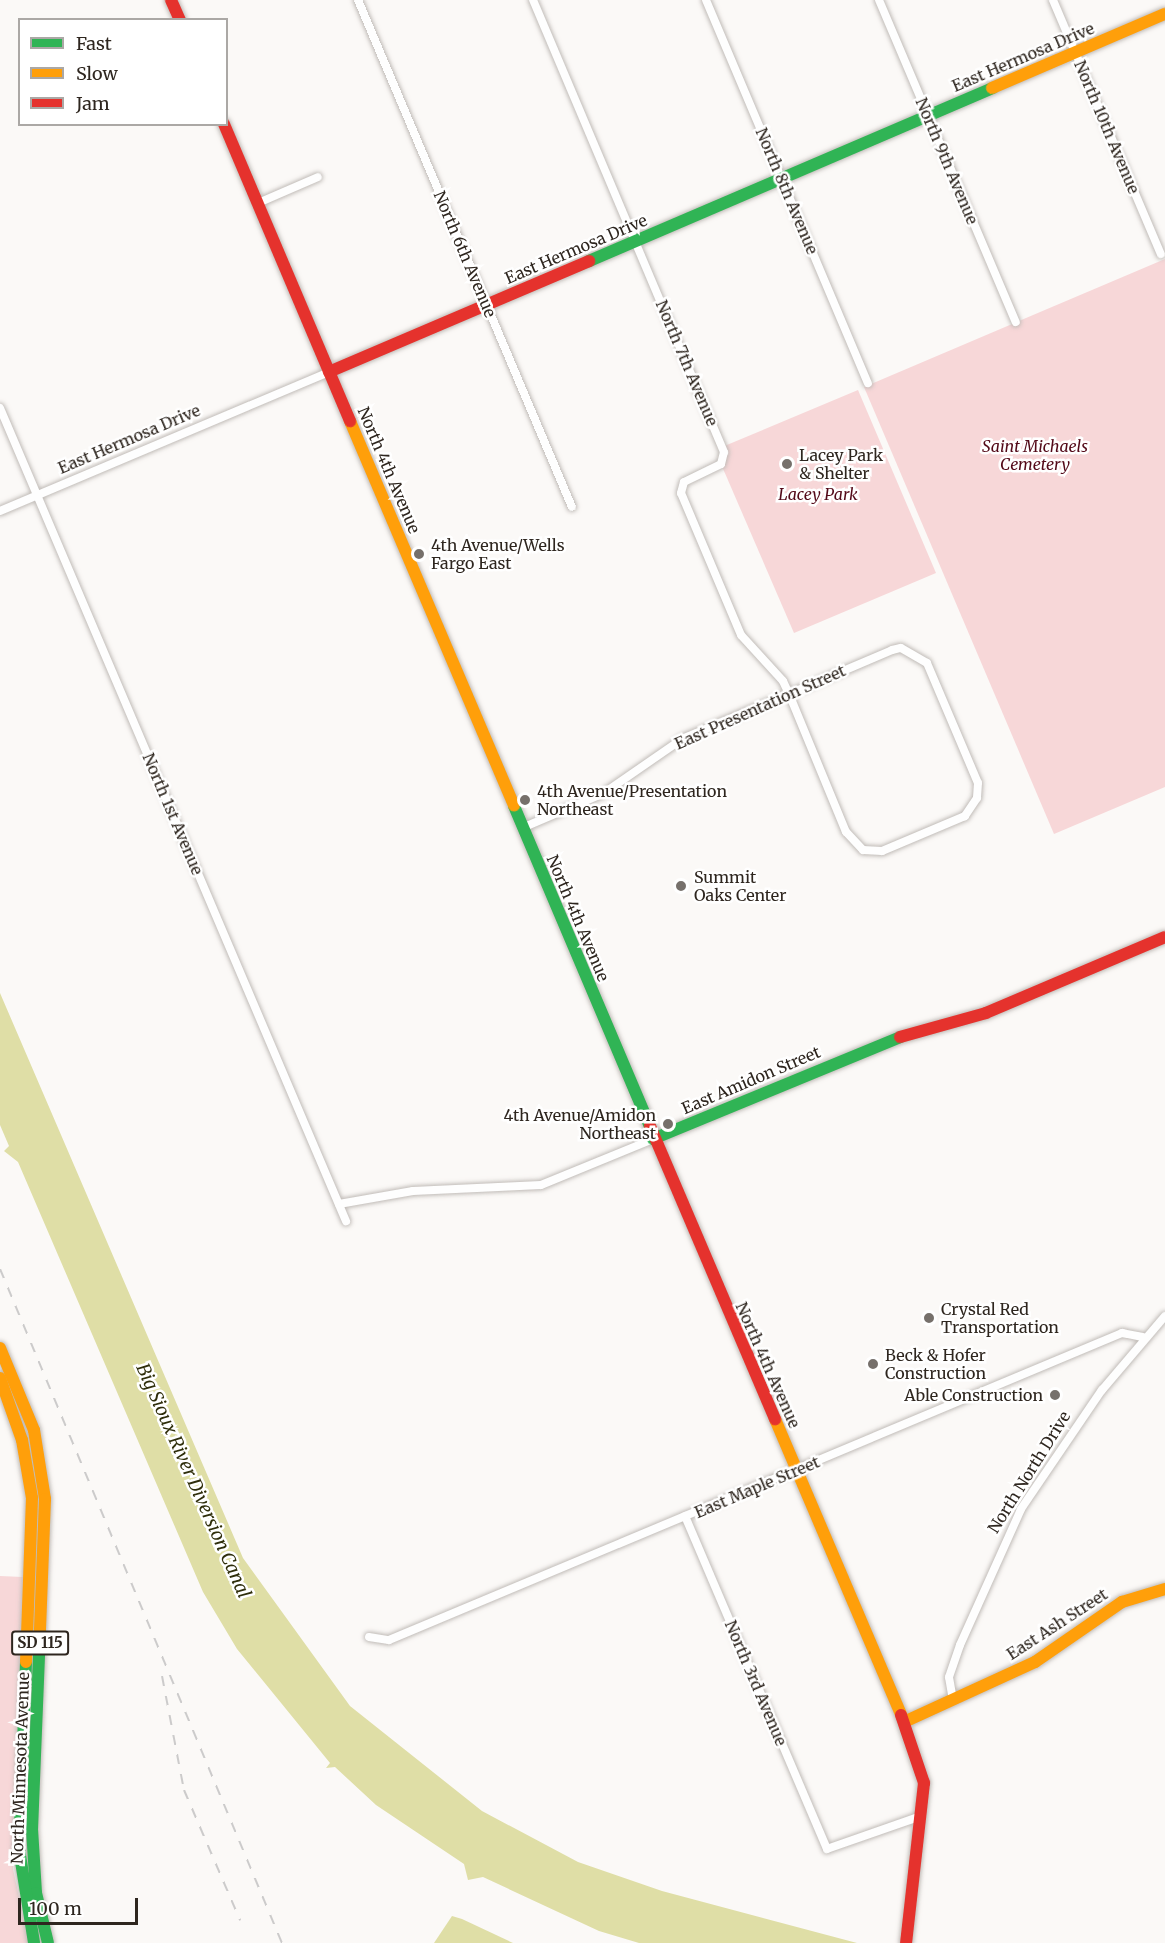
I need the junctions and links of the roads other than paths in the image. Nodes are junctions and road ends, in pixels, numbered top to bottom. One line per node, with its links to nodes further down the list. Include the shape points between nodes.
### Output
1 (171, 0): 8 (main road)
2 (358, 0): 17 (street, North 6th Avenue)
3 (533, 0): 15 (street, North 7th Avenue)
4 (706, 0): 13 (street, North 8th Avenue)
5 (879, 0): 10 (street, North 9th Avenue)
6 (1053, 0): 9 (street, North 10th Avenue)
7 (1165, 14): 9 (main road, East Hermosa Drive)
8 (179, 18)
9 (1075, 53): 10 (main road, East Hermosa Drive); 16 (street, North 10th Avenue)
10 (928, 116): 13 (main road, East Hermosa Drive); 18 (street, North 9th Avenue)
11 (225, 126): 14 (main road, North 4th Avenue)
12 (318, 177): 14 (street)
13 (782, 178): 15 (main road, East Hermosa Drive); 20 (street, North 8th Avenue)
14 (258, 203): 19 (main road, North 4th Avenue)
15 (636, 241): 17 (main road, East Hermosa Drive); 25 (street, North 7th Avenue, via 724,452 721,464 688,479 681,493 741,635 777,672)
16 (1161, 254)
17 (487, 305): 19 (main road, East Hermosa Drive); 23 (street, North 6th Avenue)
18 (1016, 322)
19 (329, 372): 22 (street, East Hermosa Drive); 26 (main road, North 4th Avenue)
20 (868, 382)
21 (0, 408): 22 (street, North 1st Avenue)
22 (37, 495): 24 (street, East Hermosa Drive); 29 (street, North 1st Avenue)
23 (572, 507)
24 (0, 511)
25 (789, 694): 25 (street, East Presentation Street, via 846,832 863,850 882,851 965,816 977,798 978,783 927,663 908,650 892,650); 26 (street, East Presentation Street, via 682,739 601,794)
26 (522, 828): 28 (main road, North 4th Avenue)
27 (1165, 937): 28 (main road, East Amidon Street, via 986,1013 887,1041)
28 (653, 1139): 29 (street, East Amidon Street, via 541,1185 414,1191); 35 (main road, North 4th Avenue)
29 (339, 1204): 30 (street, North 1st Avenue)
30 (346, 1221)
31 (1165, 1316): 32 (street, North North Drive)
32 (1143, 1337): 35 (street, East Maple Street, via 1122,1333); 39 (street, North North Drive, via 1050,1464 1006,1537 951,1668)
33 (0, 1348): 43 (main road, North Minnesota Avenue / SD 115, via 34,1430 45,1499 32,1829 36,1893)
34 (0, 1378): 42 (main road, North Minnesota Avenue / SD 115, via 22,1440 32,1498 19,1849)
35 (796, 1470): 36 (street, East Maple Street); 40 (main road, North 4th Avenue)
36 (686, 1516): 38 (street, East Maple Street, via 389,1640); 41 (street, North 3rd Avenue, via 827,1849)
37 (1165, 1589): 39 (main road, East Ash Street, via 1122,1602 1035,1662)
38 (369, 1637)
39 (953, 1700): 40 (main road, East Ash Street)
40 (904, 1722): 41 (main road, via 924,1773)
41 (921, 1816): 44 (main road)
42 (34, 1943)
43 (48, 1943)
44 (906, 1943)

